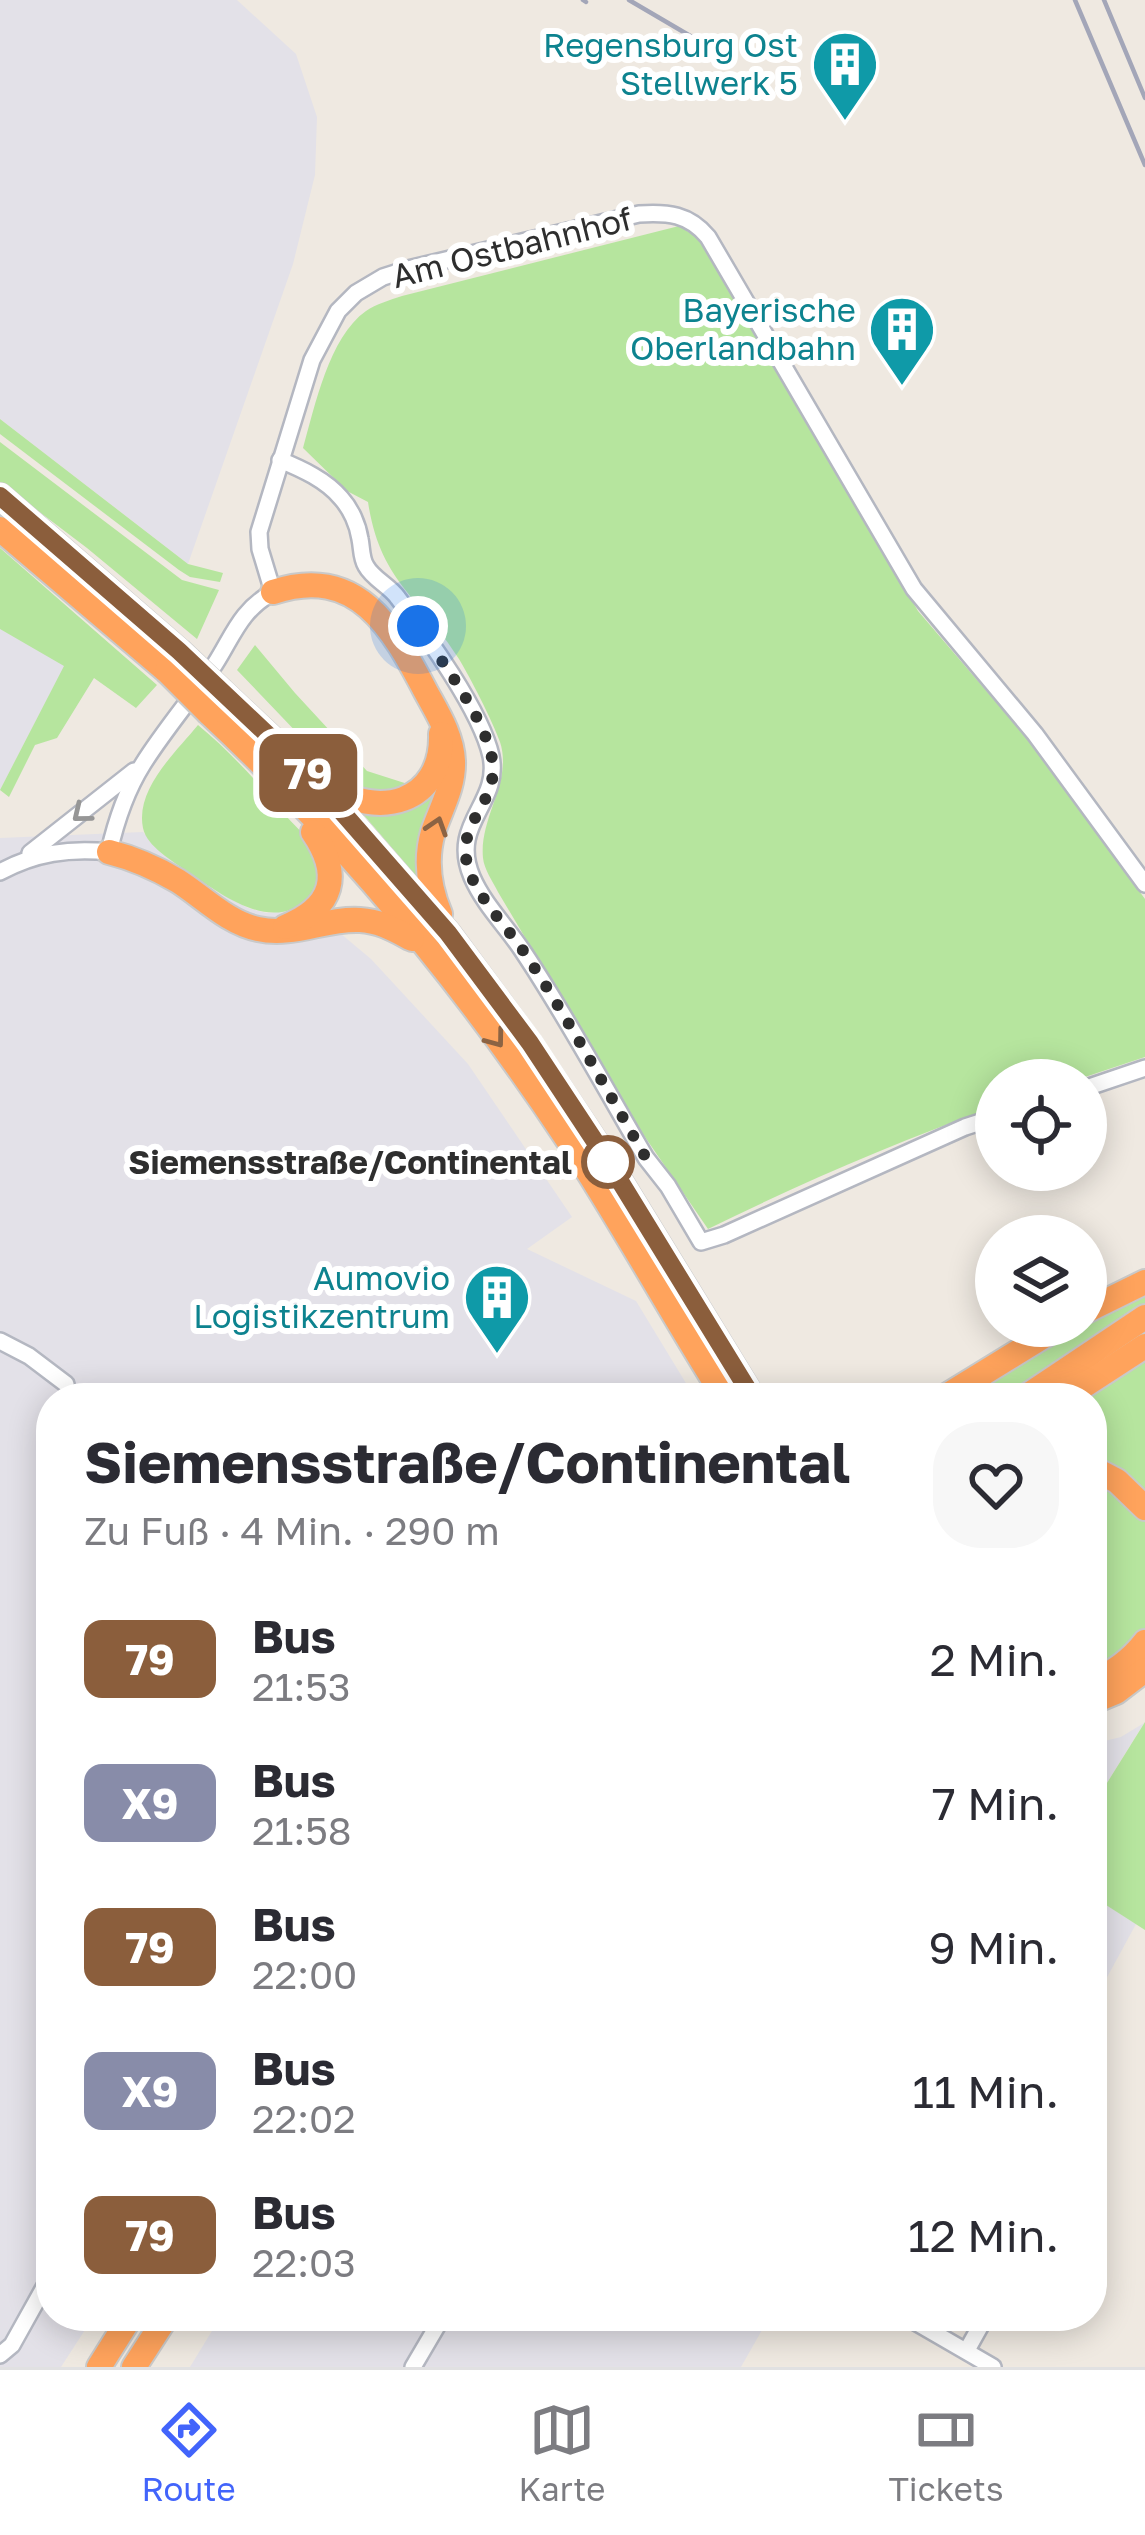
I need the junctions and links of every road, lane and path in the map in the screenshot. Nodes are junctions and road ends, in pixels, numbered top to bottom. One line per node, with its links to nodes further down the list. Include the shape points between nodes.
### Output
1 (280, 460): 4 (street, Am Ostbahnhof, via 260,532); 14 (street, Am Ostbahnhof, via 322,336 367,285 639,214 689,220 708,237 914,589); 20 (street, via 350,509 367,568 395,593 466,698 493,774 465,845 475,884 701,1242)
2 (0, 496): 5 (highway)
3 (0, 529): 5 (highway)
4 (273, 592): 7 (highway, via 309,584 368,605 392,631); 8 (street, via 242,616)
5 (173, 661): 6 (highway, bridge)
6 (215, 702): 9 (highway); 10 (highway)
7 (441, 720): 9 (highway, via 433,775 401,801 363,803); 16 (highway, one-way to 7, via 429,870 454,765)
8 (142, 765): 11 (street); 12 (street, one-way to 12)
9 (307, 772): 16 (highway)
10 (286, 790): 15 (highway, via 331,867 320,904); 17 (highway)
11 (109, 852): 12 (street, via 65,850); 15 (highway, via 175,879 233,919)
12 (19, 862): 13 (street)
13 (0, 872)
14 (1145, 884)
15 (273, 931): 17 (highway, via 360,920)
16 (448, 933): 21 (highway, via 530,1043)
17 (425, 946): 29 (highway, one-way to 29, via 566,1137)
18 (1145, 1068): 19 (street)
19 (1107, 1081)
20 (975, 1124)
21 (662, 1250): 30 (highway); 31 (highway)
22 (1145, 1282): 23 (highway)
23 (1107, 1301)
24 (1145, 1317): 33 (highway)
25 (0, 1342): 28 (street)
26 (1145, 1346): 34 (highway)
27 (1026, 1347): 32 (highway)
28 (65, 1383)
29 (713, 1383)
30 (734, 1383)
31 (744, 1383)
32 (967, 1383)
33 (1046, 1383)
34 (1088, 1383)
35 (1107, 1476): 36 (highway)
36 (1145, 1508)
37 (1145, 1642): 39 (highway)
38 (1145, 1670): 40 (highway)
39 (1107, 1674)
40 (1107, 1696)
41 (36, 2302): 48 (street)
42 (122, 2331): 49 (highway)
43 (157, 2331): 50 (highway)
44 (434, 2331): 51 (street)
45 (932, 2331): 47 (street)
46 (978, 2331): 47 (street)
47 (967, 2350): 52 (street)
48 (0, 2355)
49 (99, 2367)
50 (134, 2367)
51 (413, 2367)
52 (993, 2367)

